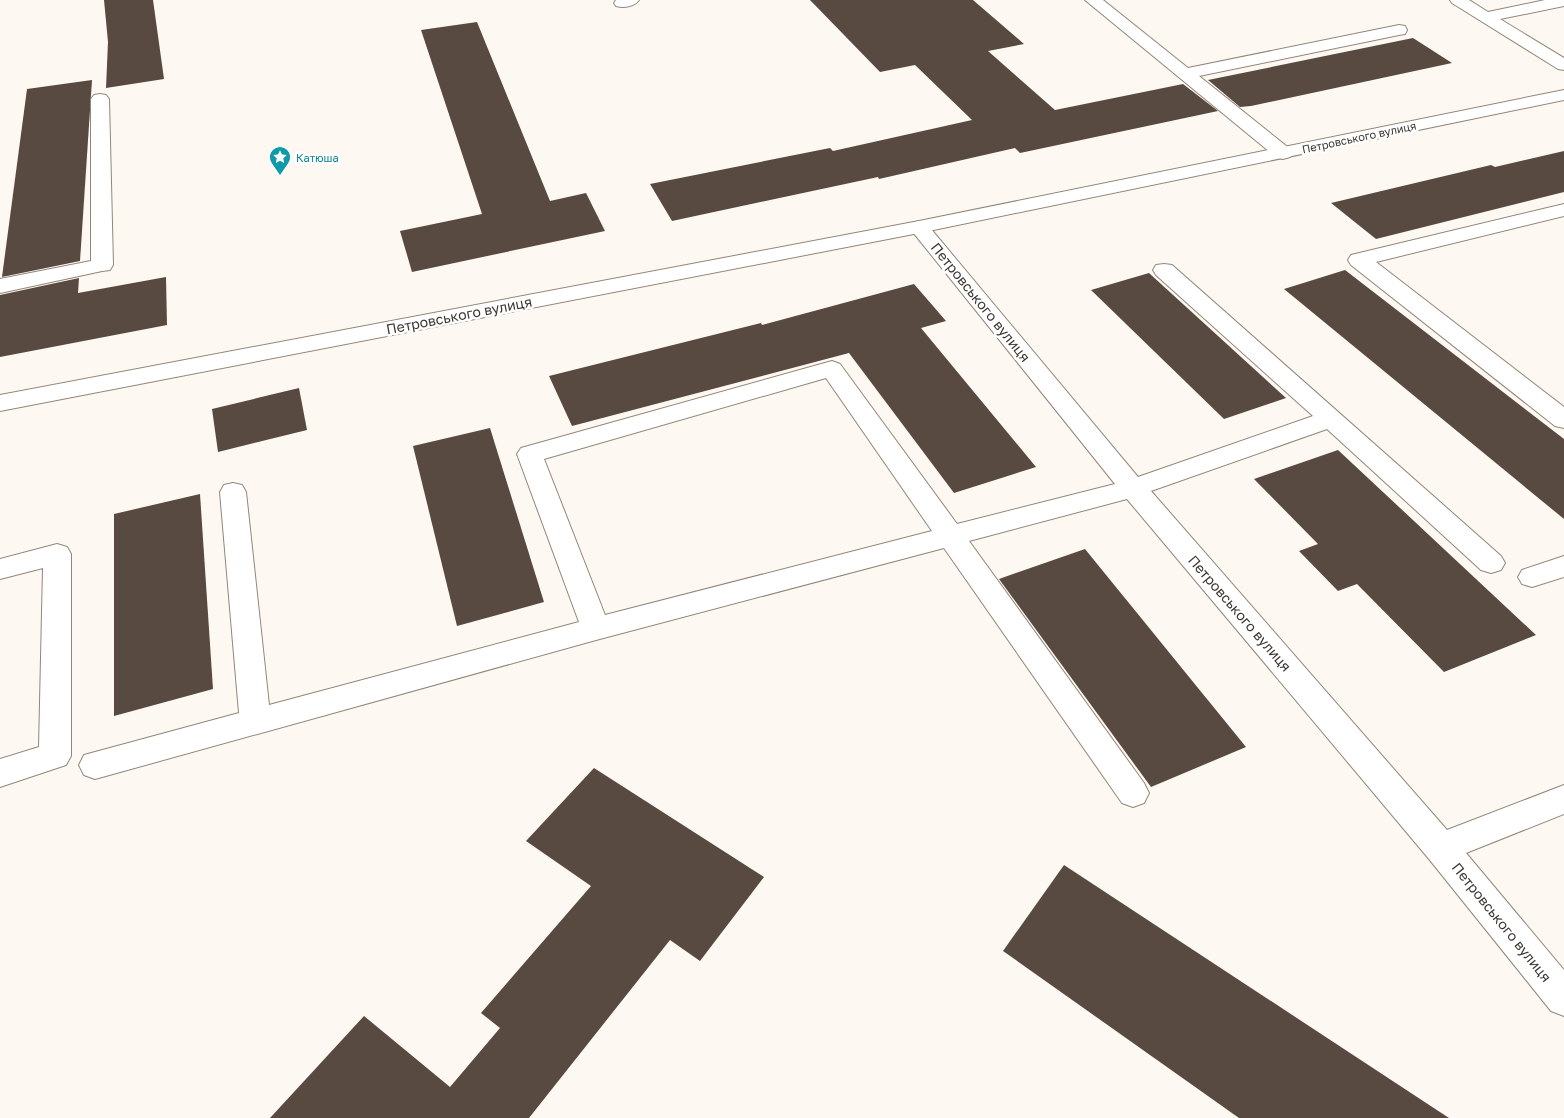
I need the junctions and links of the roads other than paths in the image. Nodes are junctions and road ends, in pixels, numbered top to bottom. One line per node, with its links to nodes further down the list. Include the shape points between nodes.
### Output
1 (1093, 0): 7 (main road)
2 (1458, 0): 4 (main road)
3 (1564, 1): 4 (main road)
4 (1486, 18): 6 (main road)
5 (1399, 30): 7 (main road)
6 (1564, 66)
7 (1185, 74): 10 (main road)
8 (1564, 95): 10 (main road, Петровського вулиця)
9 (100, 99): 14 (main road, via 102,265)
10 (1283, 153): 12 (main road, Петровського вулиця)
11 (1564, 210): 17 (main road, via 1359,260)
12 (919, 227): 15 (main road, Петровського вулиця); 18 (main road, Петровського вулиця)
13 (1164, 270): 16 (main road)
14 (0, 286)
15 (0, 403)
16 (1331, 419): 18 (main road); 21 (main road)
17 (1564, 420)
18 (1133, 488): 20 (main road); 31 (main road, Петровського вулиця)
19 (233, 492): 26 (main road)
20 (952, 536): 25 (main road); 25 (main road, via 832,370 530,454); 29 (main road)
21 (1491, 563)
22 (1564, 566): 24 (main road)
23 (0, 569): 28 (main road, via 57,554 55,756)
24 (1532, 577)
25 (596, 629): 26 (main road)
26 (255, 722): 27 (main road)
27 (95, 765)
28 (0, 773)
29 (1134, 793)
30 (1564, 799): 31 (main road)
31 (1442, 848): 32 (main road, Петровського вулиця)
32 (1564, 998)

